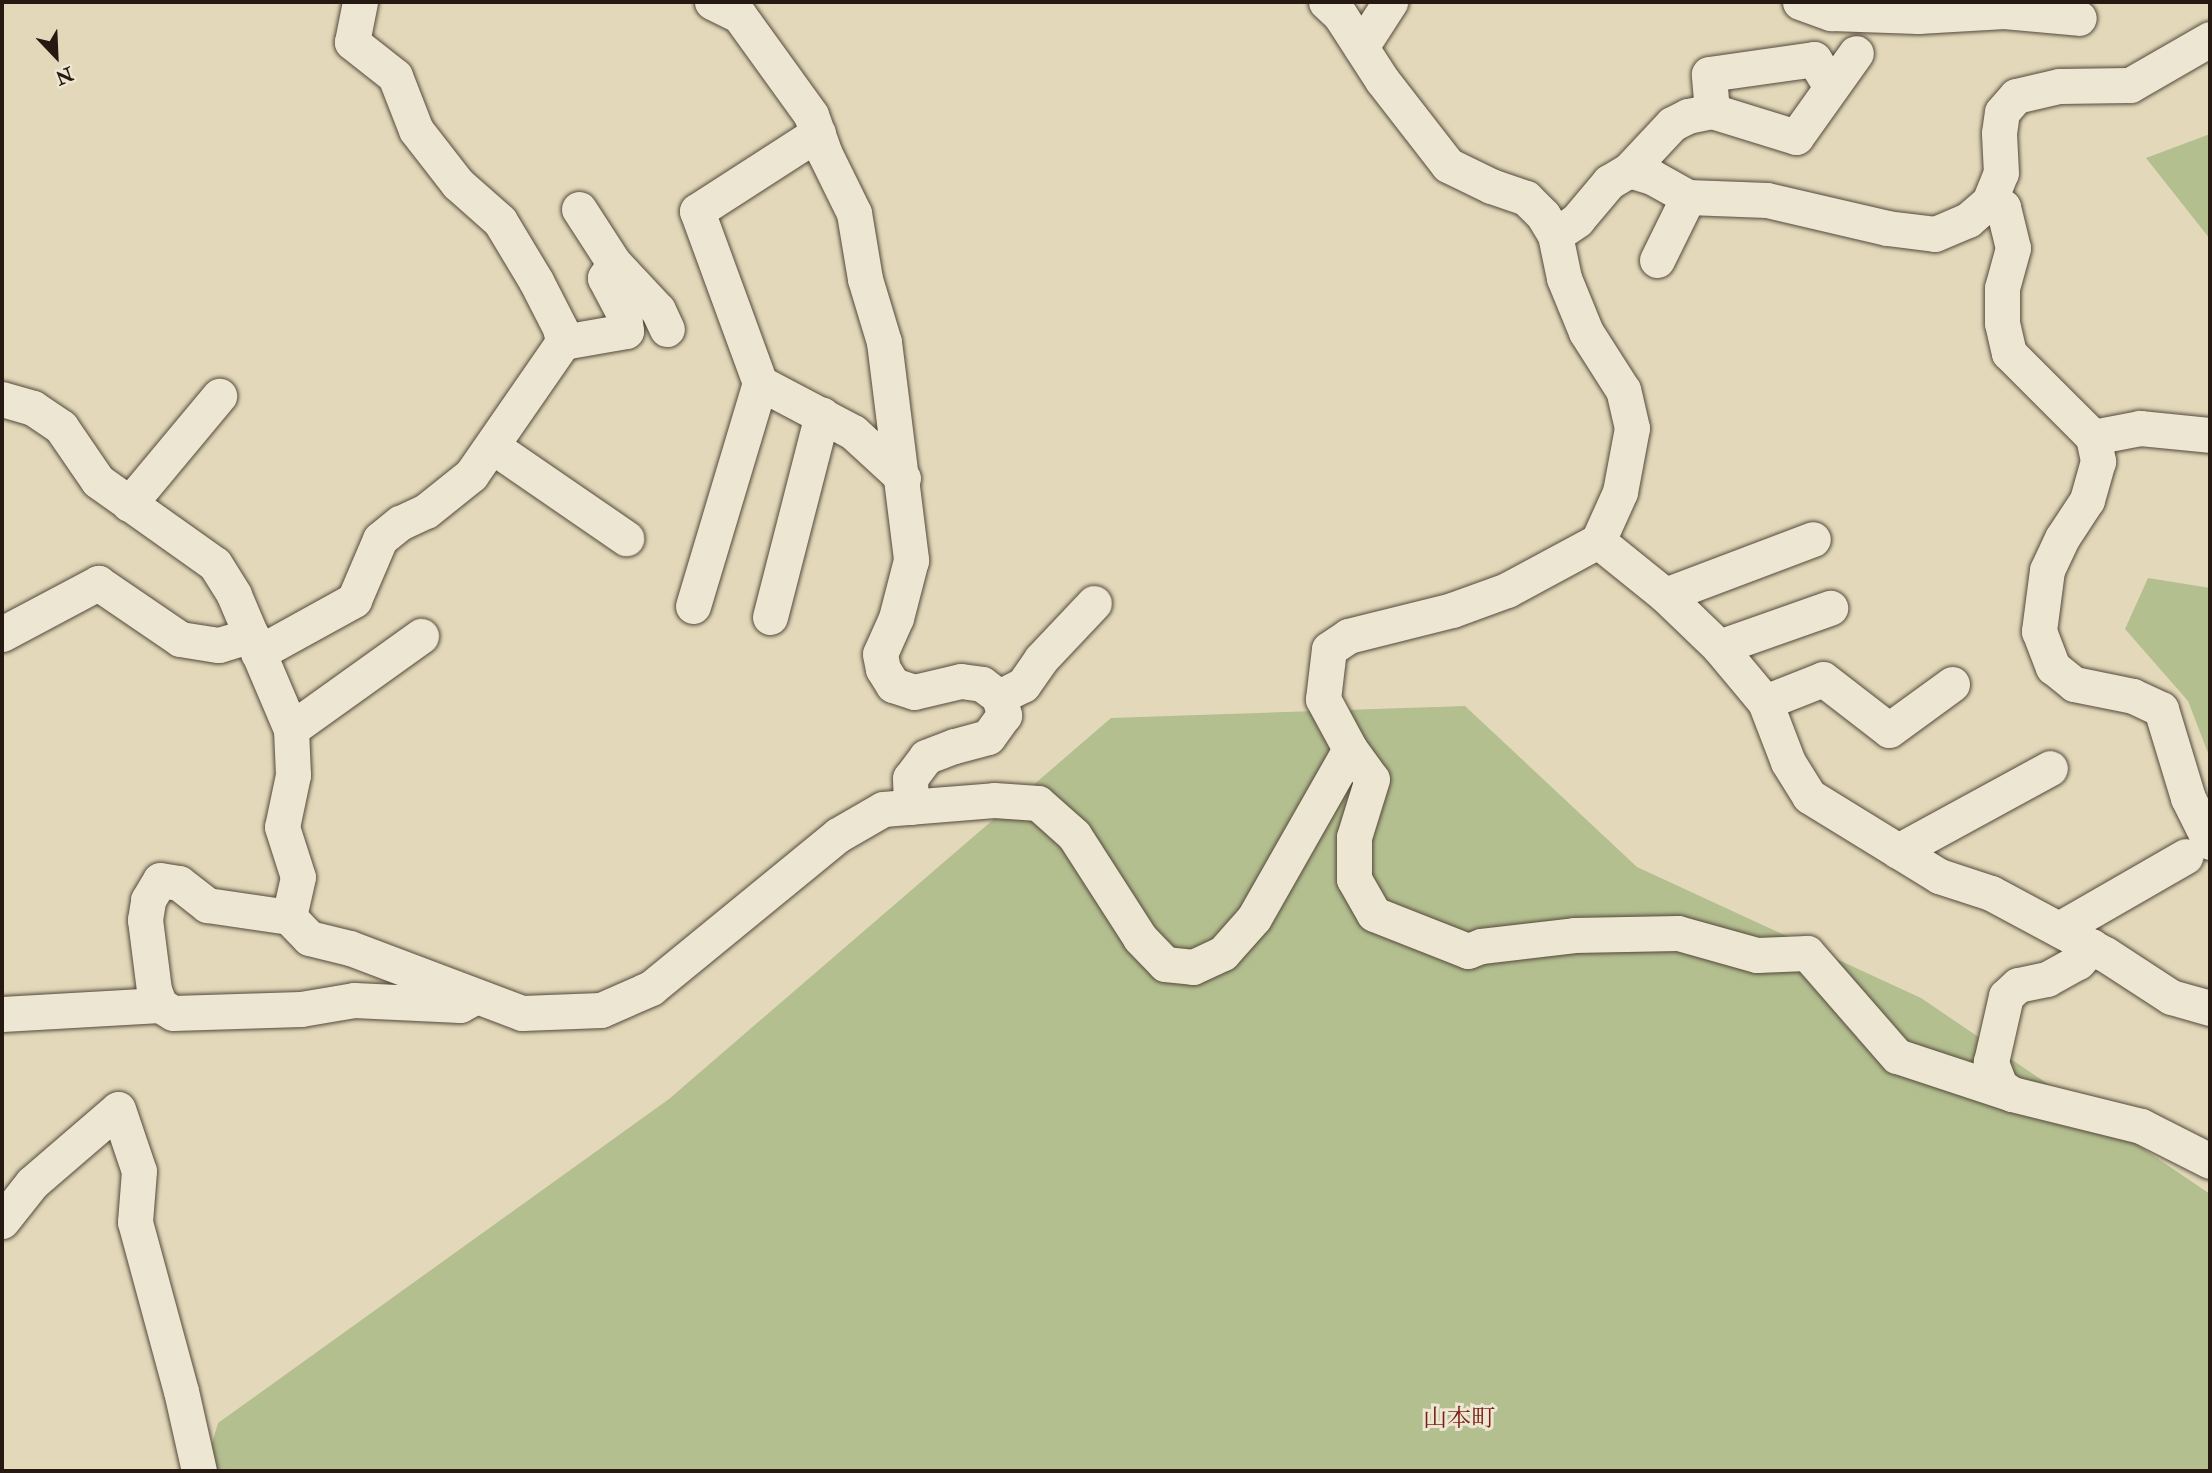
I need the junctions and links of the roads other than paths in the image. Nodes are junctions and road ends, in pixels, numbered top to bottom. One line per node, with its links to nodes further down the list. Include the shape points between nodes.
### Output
1 (360, 2): 21 (street, via 352,43 395,76 416,130 458,184 500,221 536,281)
2 (712, 2): 12 (street, via 739,15 811,115)
3 (1326, 2): 8 (street)
4 (1390, 2): 8 (street)
5 (1813, 7): 6 (street, via 1918,16 2004,11); 10 (street)
6 (2079, 18)
7 (2210, 39): 15 (street, via 2130,85 2059,86 2016,96 2002,112 2001,173)
8 (1361, 47): 17 (street, via 1448,165 1526,198)
9 (1856, 52): 10 (street)
10 (1823, 73): 11 (street, via 1709,74); 11 (street, via 1796,137)
11 (1712, 111): 13 (street, via 1671,124)
12 (818, 133): 22 (street, via 697,211); 29 (street, via 854,213 865,279 884,342)
13 (1629, 170): 14 (street); 17 (street, via 1609,182 1577,220)
14 (1688, 197): 15 (street, via 1767,200 1887,228 1935,234 1968,220); 18 (street)
15 (1989, 202): 27 (street, via 2003,207 2013,248 2002,288 2002,323 2009,353)
16 (579, 209): 19 (street)
17 (1555, 235): 33 (street, via 1564,278 1586,331 1623,390 1632,428 1620,492)
18 (1657, 260)
19 (601, 276): 20 (street, via 658,310); 21 (street, via 624,314 626,331)
20 (667, 329)
21 (563, 342): 28 (street)
22 (760, 383): 25 (street); 36 (street)
23 (219, 396): 30 (street)
24 (2, 400): 30 (street, via 33,408 61,427 98,481)
25 (822, 415): 29 (street, via 853,432); 38 (street)
26 (2210, 435): 27 (street, via 2140,428)
27 (2093, 437): 50 (street, via 2098,461 2087,500 2047,570 2039,631 2053,667 2074,684 2133,696 2161,709)
28 (492, 446): 31 (street); 41 (street, via 471,475 450,493 380,540 354,600)
29 (903, 478): 44 (street, via 911,560 896,618 880,654 883,669 893,685 914,692 961,681 982,684)
30 (129, 504): 41 (street, via 215,564)
31 (625, 538)
32 (1812, 539): 34 (street)
33 (1598, 541): 34 (street); 47 (street, via 1507,590 1452,610 1348,636 1329,649 1323,699)
34 (1665, 595): 42 (street)
35 (1094, 603): 44 (street, via 1023,685)
36 (693, 606)
37 (1830, 608): 42 (street)
38 (770, 617)
39 (2, 634): 41 (street, via 98,583 180,639)
40 (421, 636): 46 (street)
41 (255, 644): 46 (street)
42 (1718, 647): 45 (street)
43 (1952, 684): 45 (street, via 1889,730 1822,679)
44 (999, 697): 49 (street, via 1004,715 988,737 926,757 910,778)
45 (1765, 702): 51 (street, via 1788,762 1810,796)
46 (291, 729): 52 (street, via 293,775 282,827 298,877)
47 (1350, 748): 49 (street, via 1254,918 1223,953 1194,967 1165,964 1140,938 1074,835 1038,803 994,800); 59 (street, via 1372,779 1353,837 1353,879 1374,914 1468,951 1574,935 1678,933 1757,955 1807,953 1897,1056)
48 (2050, 768): 51 (street)
49 (911, 807): 55 (street, via 883,809 838,835 651,988 601,1010 522,1013)
50 (2198, 849): 53 (street)
51 (1898, 851): 53 (street, via 1939,876 1991,893)
52 (289, 917): 55 (street, via 309,938 350,948); 56 (street, via 207,905 179,883 160,880 148,900 145,920 153,989)
53 (2059, 929): 54 (street)
54 (2092, 946): 57 (street, via 2171,997); 59 (street, via 2078,962 2047,979 2018,985 2006,996 1991,1062 2000,1086)
55 (475, 997): 56 (street, via 460,1005 354,1000 301,1009 173,1013)
56 (160, 1005): 58 (street)
57 (2210, 1008)
58 (2, 1014)
59 (2012, 1094): 60 (street, via 2141,1126)
60 (2210, 1161)
61 (2, 1221): 62 (street, via 32,1183 118,1109 139,1171 135,1222)
62 (199, 1471)

